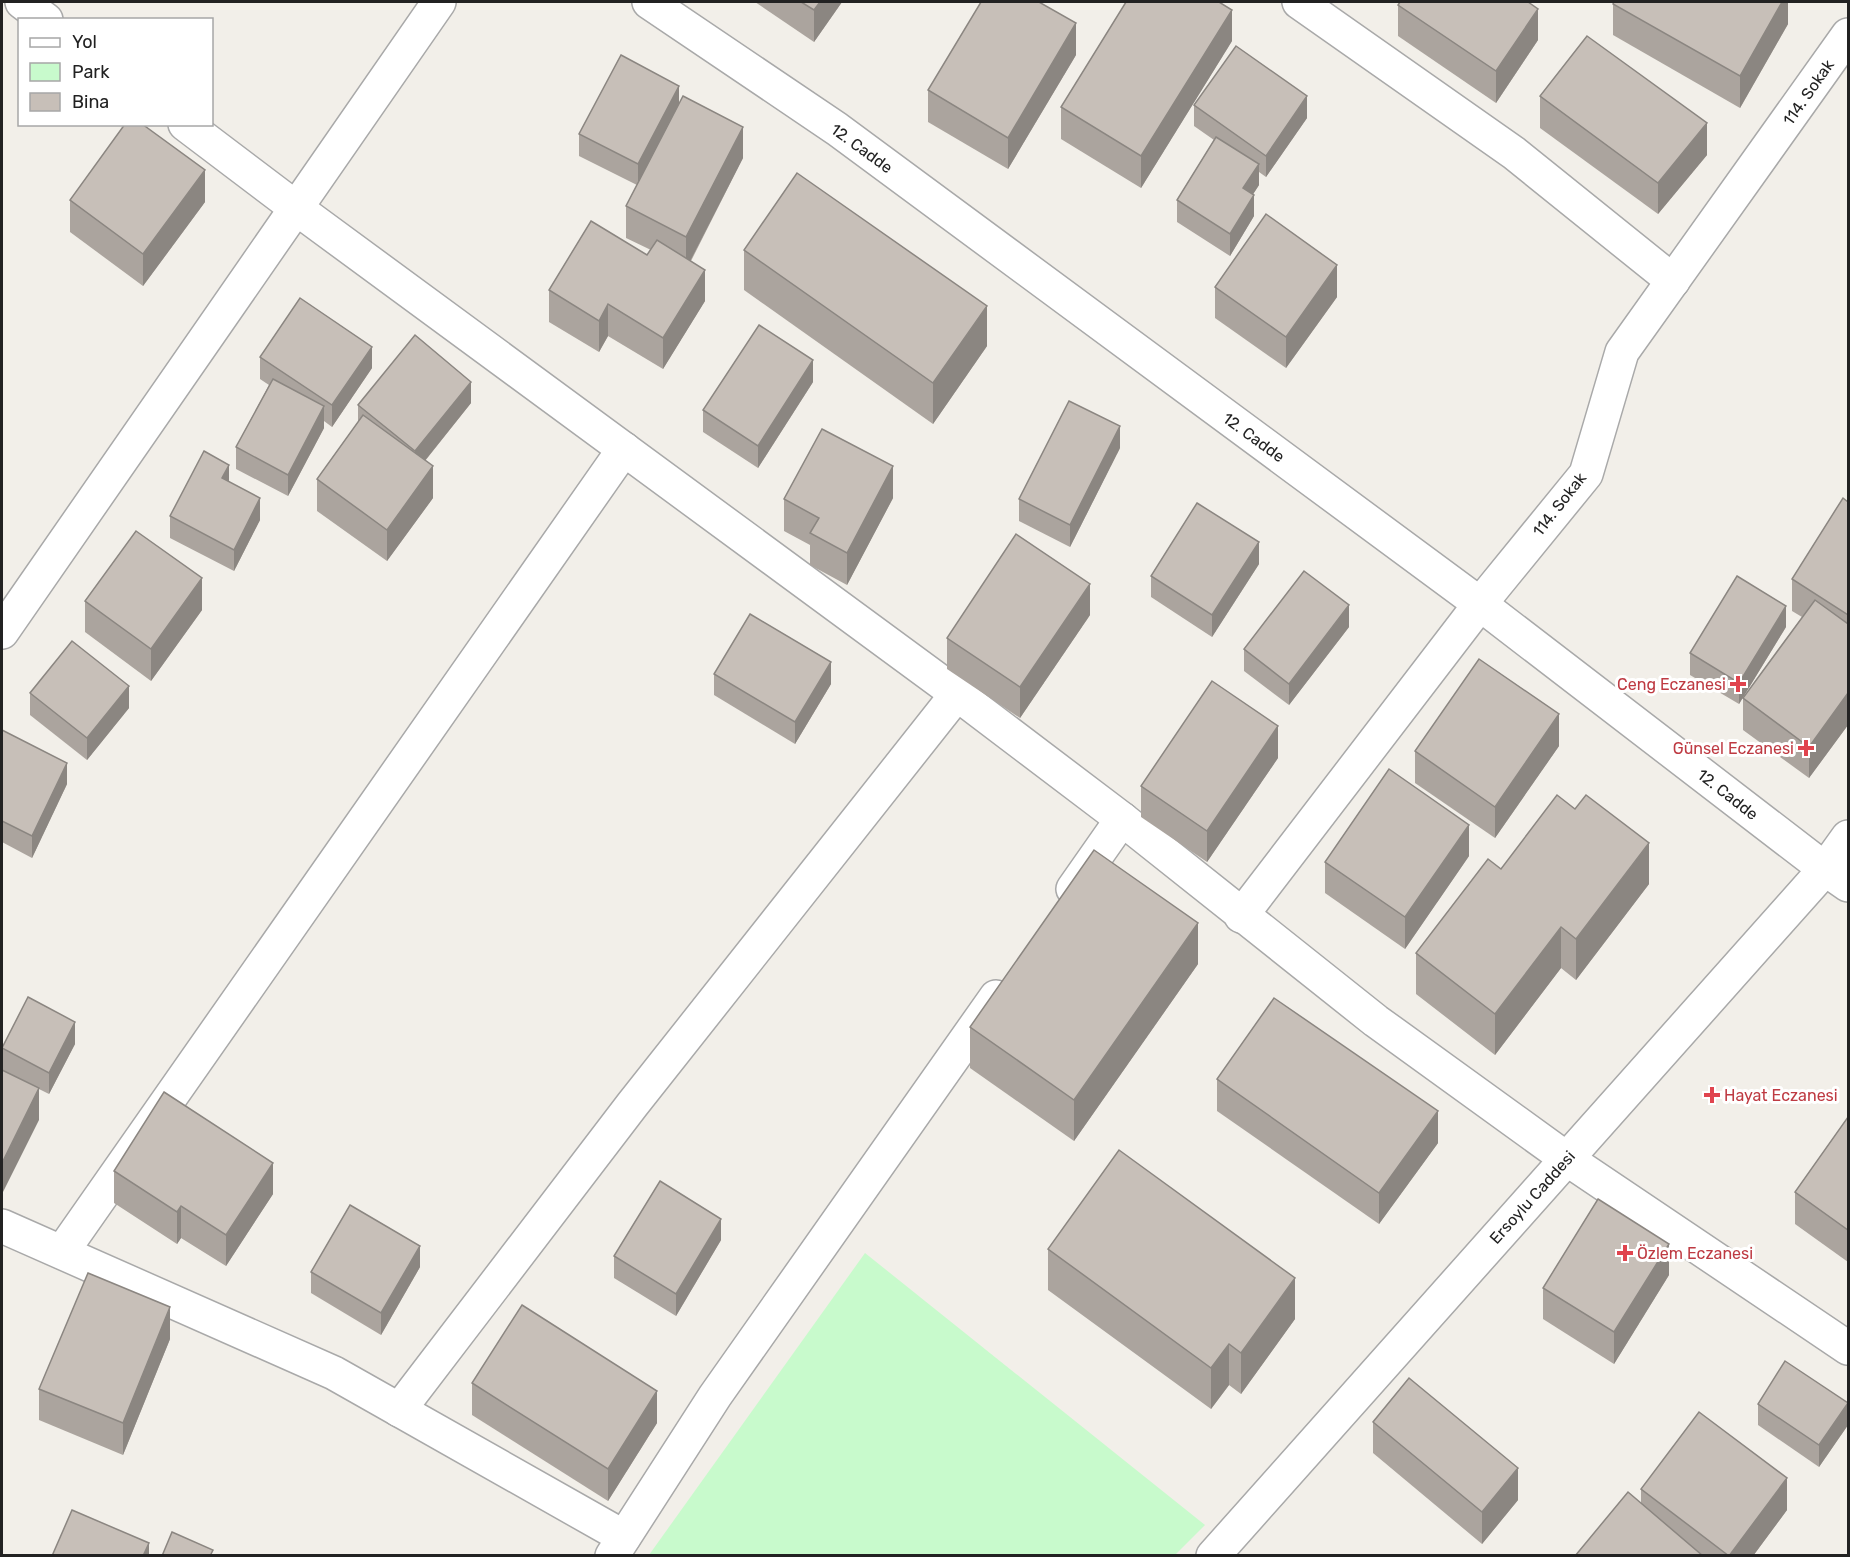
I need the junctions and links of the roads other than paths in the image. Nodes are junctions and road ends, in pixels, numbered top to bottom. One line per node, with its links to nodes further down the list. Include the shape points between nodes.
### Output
1 (22, 2): 5 (street)
2 (439, 2): 8 (street)
3 (650, 2): 11 (street, 12. Cadde, via 837,129)
4 (1318, 7): 9 (street, via 1514,153)
5 (43, 18)
6 (1848, 35): 9 (street, 114. Sokak)
7 (188, 126): 8 (street)
8 (296, 208): 10 (street); 12 (street)
9 (1673, 281): 11 (street, 114. Sokak, via 1622,352 1586,474)
10 (624, 449): 13 (street); 22 (street)
11 (1480, 604): 16 (street, 12. Cadde); 17 (street, 114. Sokak)
12 (2, 632)
13 (957, 694): 14 (street); 24 (street, via 632,1104)
14 (1122, 819): 17 (street); 18 (street)
15 (1848, 837): 16 (street, Ersoylu Caddesi)
16 (1837, 877): 20 (street, Ersoylu Caddesi)
17 (1241, 916): 20 (street, via 1376,1021)
18 (1053, 917)
19 (1012, 975): 25 (street, via 715,1396)
20 (1567, 1159): 23 (street); 26 (street, Ersoylu Caddesi)
21 (2, 1226): 22 (street)
22 (62, 1252): 24 (street, via 334,1373)
23 (1848, 1348)
24 (399, 1410): 25 (street)
25 (618, 1546)
26 (1212, 1556)

